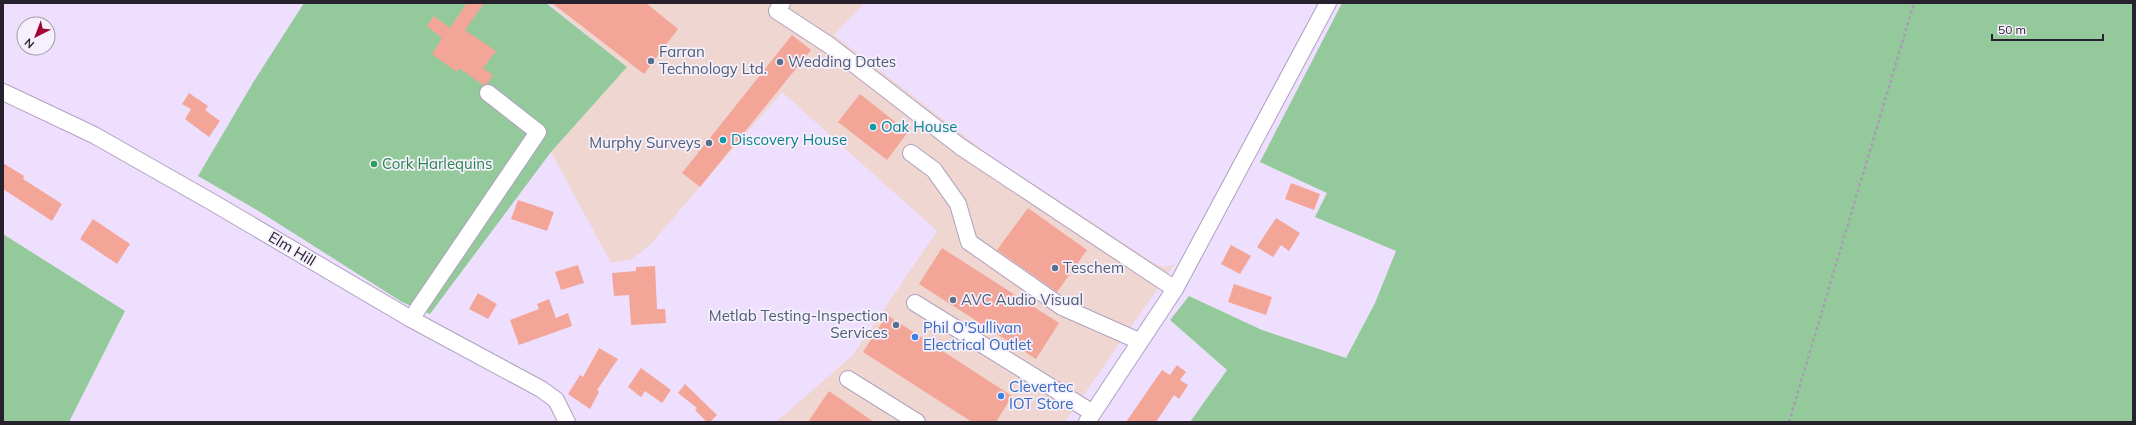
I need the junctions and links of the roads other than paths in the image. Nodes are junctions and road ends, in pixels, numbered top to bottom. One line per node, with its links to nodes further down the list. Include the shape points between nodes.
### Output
1 (782, 3): 6 (street, via 777,11 829,45 961,147)
2 (1328, 3): 6 (street)
3 (3, 92): 8 (street, Elm Hill, via 100,139)
4 (488, 93): 8 (street, via 538,132)
5 (911, 153): 9 (street, via 934,170 958,204 970,242 1062,307)
6 (1175, 289): 9 (street)
7 (915, 304): 11 (street)
8 (411, 319): 12 (street, Elm Hill, via 541,389 556,400)
9 (1139, 342): 11 (street)
10 (848, 379): 13 (street)
11 (1090, 418)
12 (567, 422)
13 (917, 422)

